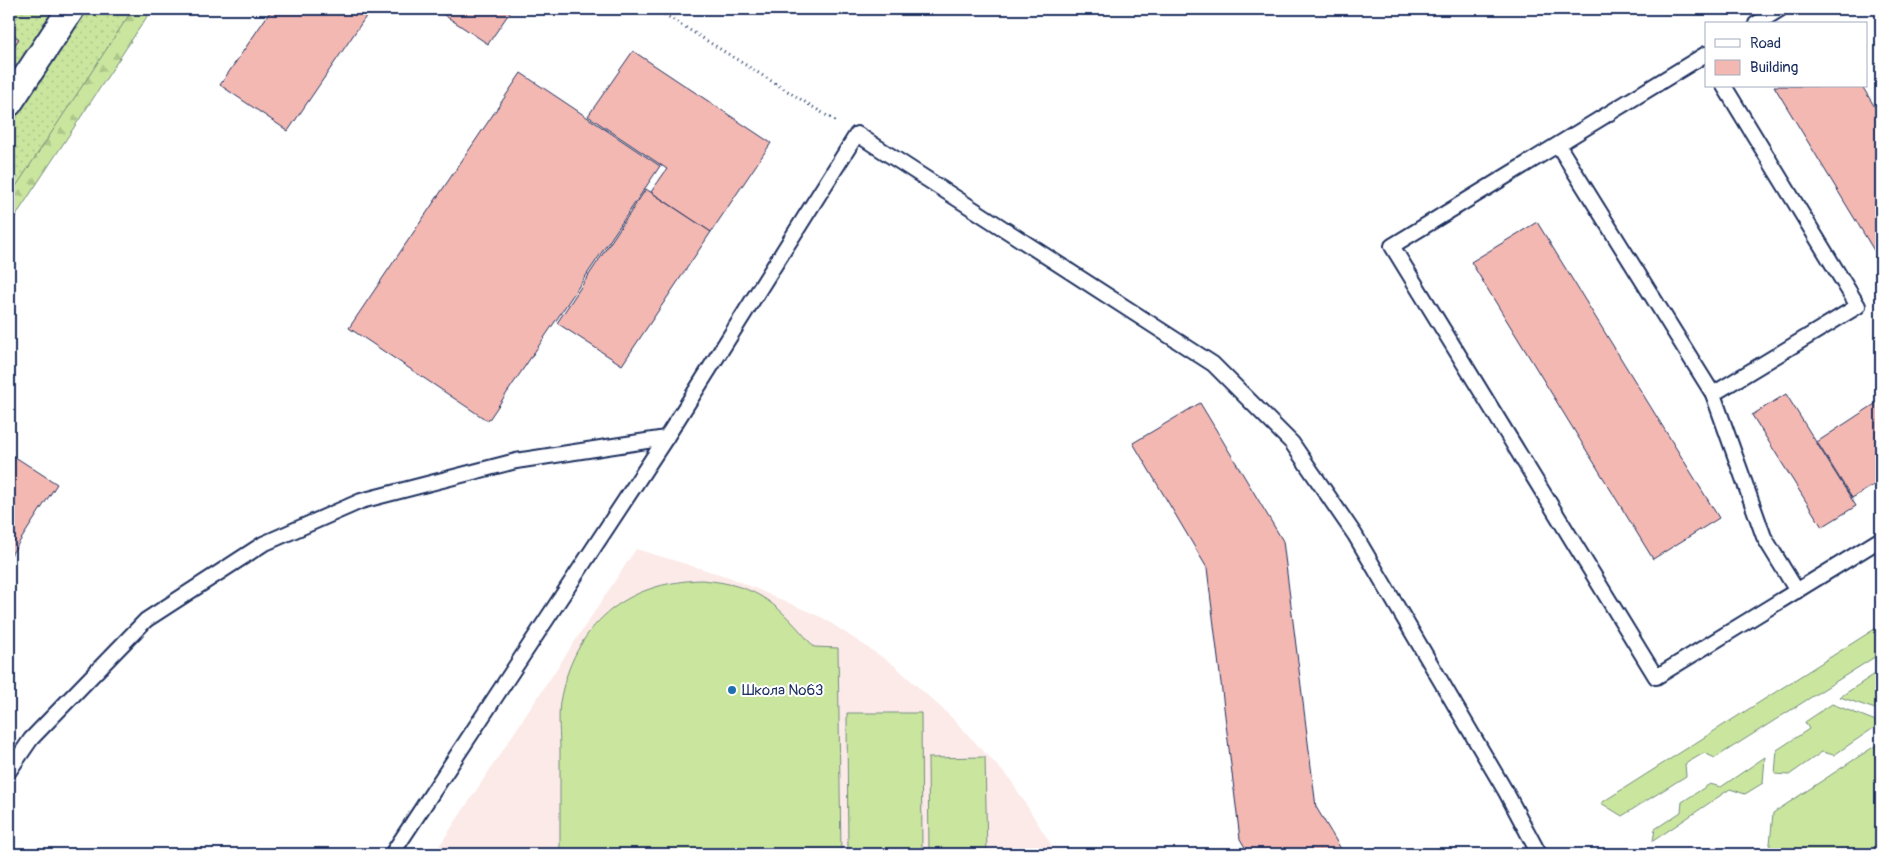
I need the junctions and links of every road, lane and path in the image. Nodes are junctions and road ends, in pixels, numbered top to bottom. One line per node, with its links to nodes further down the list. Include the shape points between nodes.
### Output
1 (71, 9): 7 (street)
2 (656, 9): 8 (path)
3 (1780, 9): 4 (lane)
4 (1759, 22)
5 (1705, 56): 9 (lane)
6 (1725, 88): 10 (lane, via 1858,306)
7 (9, 103)
8 (857, 134): 11 (lane); 16 (lane, via 1213,364 1292,443 1355,535)
9 (1558, 145): 10 (lane); 13 (lane, via 1392,246 1656,676)
10 (1713, 394): 13 (lane, via 1764,537)
11 (666, 438): 14 (lane, via 516,461 361,501 263,544 146,620 31,739); 15 (lane)
12 (1881, 539): 13 (lane)
13 (1796, 591)
14 (9, 771)
15 (392, 854)
16 (1539, 854)

